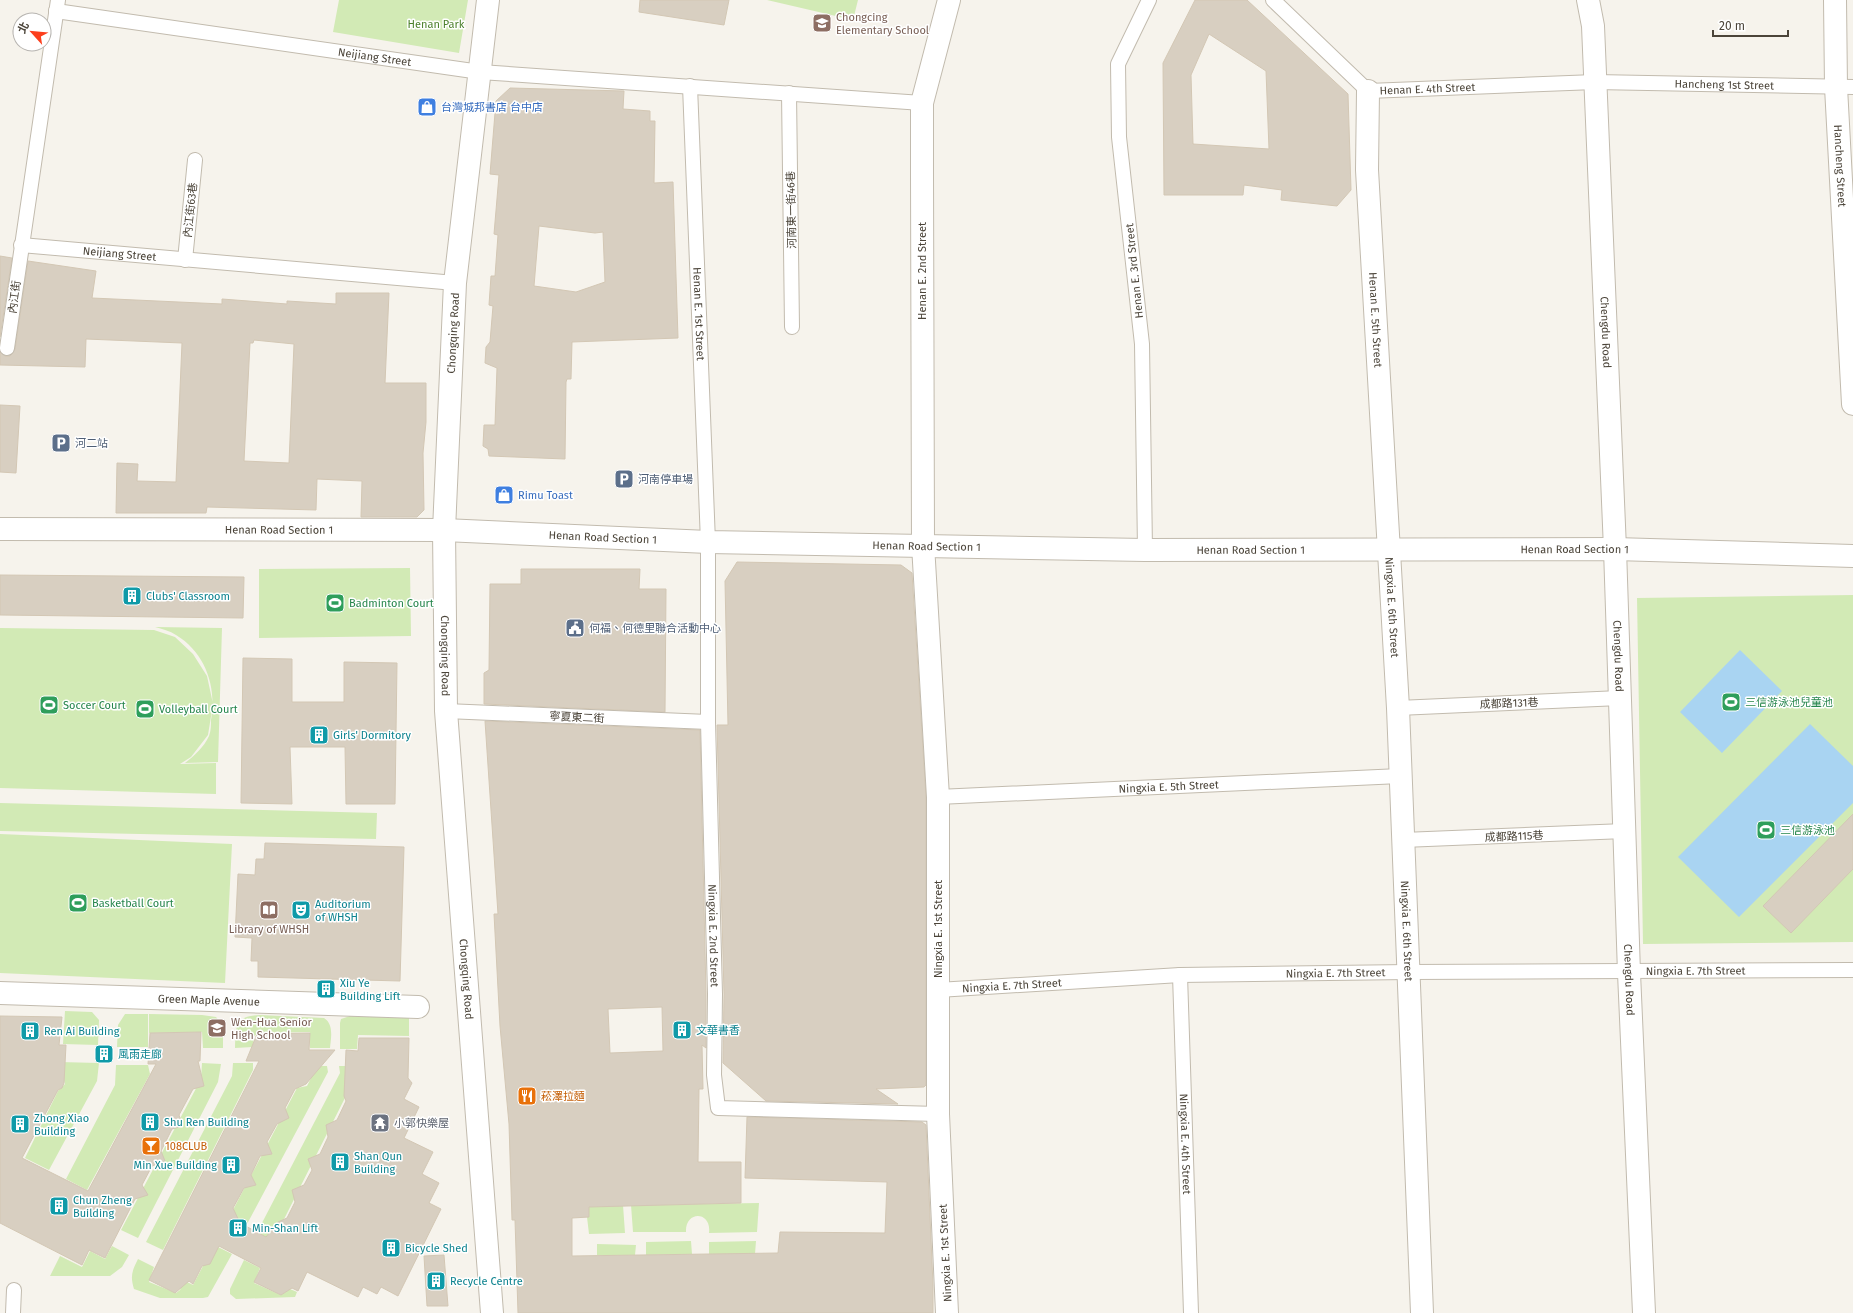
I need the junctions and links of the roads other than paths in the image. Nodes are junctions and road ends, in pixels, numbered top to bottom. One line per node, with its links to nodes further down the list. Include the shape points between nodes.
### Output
1 (488, 0): 8 (street, Chongqing Road)
2 (949, 0): 14 (street, Henan E. 2nd Street)
3 (1149, 0): 29 (lane, Henan E. 3rd Street, via 1118,64 1119,137 1142,344)
4 (1273, 0): 12 (lane, Henan E. 4th Street)
5 (1588, 0): 9 (street, Chengdu Road, via 1593,26)
6 (1834, 0): 11 (street, Hancheng Street)
7 (57, 6): 8 (lane, Neijiang Street); 16 (lane, Neijiang Street)
8 (480, 72): 10 (lane); 18 (street, Chongqing Road)
9 (1595, 82): 11 (lane, Hancheng 1st Street); 12 (lane, Henan E. 4th Street); 28 (street, Chengdu Road)
10 (690, 86): 13 (lane); 25 (lane, Henan E. 1st Street)
11 (1845, 87): 20 (street, Hancheng Street)
12 (1368, 91): 27 (street, Henan E. 5th Street, via 1367,170)
13 (789, 93): 14 (lane); 19 (lane, 河南東一街46巷)
14 (922, 103): 26 (street, Henan E. 2nd Street)
15 (195, 160): 17 (lane, 內江街63巷)
16 (21, 246): 17 (lane, Neijiang Street); 21 (lane, 內江街)
17 (184, 260): 18 (lane, Neijiang Street)
18 (455, 283): 24 (street, Chongqing Road)
19 (792, 327)
20 (1851, 328): 22 (street, Hancheng Street)
21 (7, 348)
22 (1853, 404)
23 (0, 529): 24 (street, Henan Road Section 1)
24 (444, 530): 25 (street, Henan Road Section 1); 33 (street, Chongqing Road)
25 (708, 542): 26 (street, Henan Road Section 1); 34 (lane, Ningxia E. 2nd Street)
26 (923, 545): 29 (street, Henan Road Section 1); 36 (street, Ningxia E. 1st Street)
27 (1389, 548): 28 (street, Henan Road Section 1); 29 (street, Henan Road Section 1); 32 (street, Ningxia E. 6th Street)
28 (1615, 549): 30 (street, Henan Road Section 1); 31 (street, Chengdu Road)
29 (1145, 550)
30 (1853, 556)
31 (1620, 698): 32 (lane, 成都路131巷); 37 (street, Chengdu Road)
32 (1398, 708): 35 (street, Ningxia E. 6th Street)
33 (446, 711): 34 (lane, 寧夏東二街); 49 (street, Chongqing Road)
34 (708, 722): 46 (lane, Ningxia E. 2nd Street, via 715,994 714,1075 718,1108)
35 (1400, 776): 36 (lane, Ningxia E. 5th Street); 38 (street, Ningxia E. 6th Street)
36 (938, 797): 43 (street, Ningxia E. 1st Street)
37 (1625, 832): 38 (lane, 成都路115巷); 41 (street, Chengdu Road)
38 (1403, 840): 40 (street, Ningxia E. 6th Street)
39 (1853, 970): 41 (lane, Ningxia E. 7th Street)
40 (1409, 972): 41 (lane, Ningxia E. 7th Street); 42 (lane, Ningxia E. 7th Street); 52 (street, Ningxia E. 6th Street)
41 (1629, 972): 53 (street, Chengdu Road)
42 (1180, 975): 43 (lane, Ningxia E. 7th Street); 51 (lane, Ningxia E. 4th Street)
43 (938, 990): 46 (street, Ningxia E. 1st Street)
44 (0, 993): 45 (street, Green Maple Avenue)
45 (418, 1007)
46 (938, 1114): 50 (street, Ningxia E. 1st Street)
47 (14, 1290): 48 (lane)
48 (13, 1313)
49 (492, 1313)
50 (947, 1313)
51 (1191, 1313)
52 (1422, 1313)
53 (1644, 1313)

